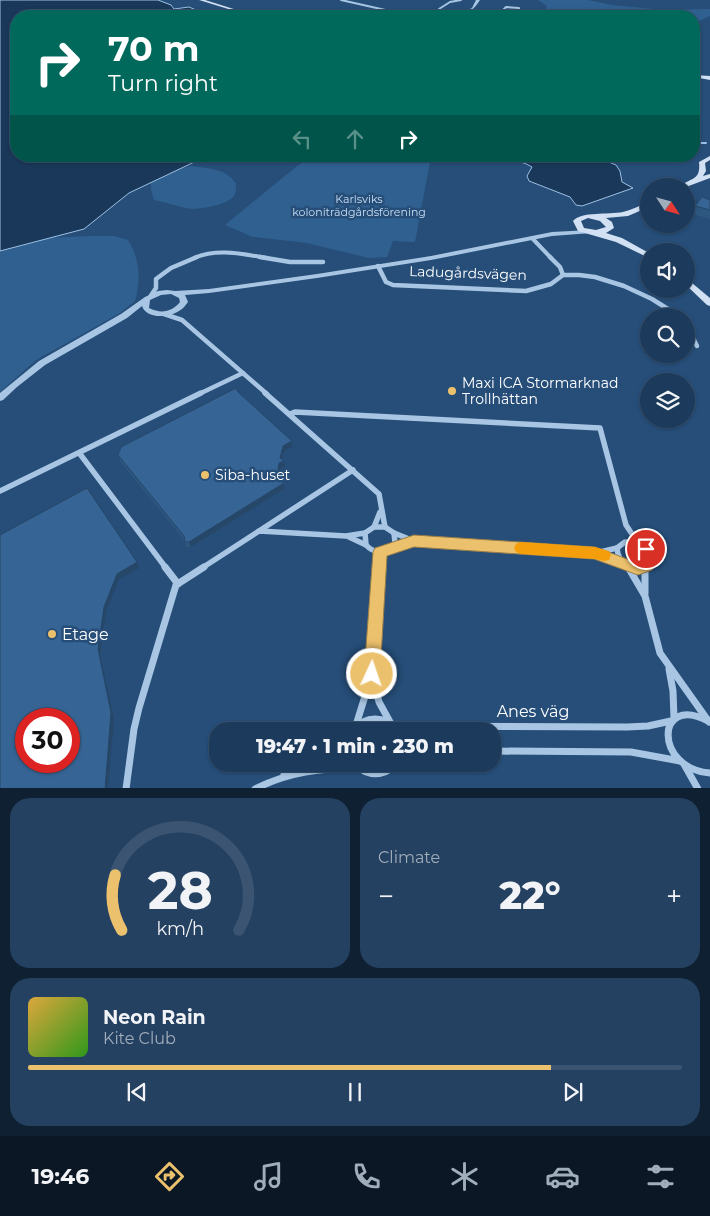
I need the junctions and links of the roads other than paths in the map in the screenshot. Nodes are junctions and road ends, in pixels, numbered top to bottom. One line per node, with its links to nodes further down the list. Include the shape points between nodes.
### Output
1 (201, 0): 7 (main road)
2 (341, 0): 8 (street)
3 (461, 0): 6 (street)
4 (478, 0): 9 (street)
5 (505, 6): 10 (street); 11 (street)
6 (439, 9)
7 (234, 10)
8 (385, 10)
9 (471, 10)
10 (502, 10)
11 (519, 10)
12 (710, 158): 13 (main road, via 702,162)
13 (703, 167): 14 (main road); 16 (main road)
14 (710, 171)
15 (710, 176): 16 (main road)
16 (697, 180)
17 (640, 208): 18 (main road, Ladugårdsvägen)
18 (625, 214): 19 (main road, Ladugårdsvägen); 21 (main road, Ladugårdsvägen)
19 (597, 217): 20 (main road, Ladugårdsvägen); 21 (main road)
20 (576, 221): 22 (main road, via 579,227); 23 (street, Ladugårdsvägen)
21 (610, 226): 22 (main road, Ladugårdsvägen, via 605,232); 25 (main road)
22 (593, 232): 23 (street, Ladugårdsvägen); 25 (main road)
23 (552, 234): 24 (street, Ladugårdsvägen)
24 (532, 238): 28 (street, Ladugårdsvägen); 29 (street, via 560,267)
25 (630, 245): 26 (main road)
26 (640, 251)
27 (323, 262): 30 (street, via 290,262 232,252 207,254 163,273 156,279)
28 (378, 266): 29 (street, Ladugårdsvägen, via 386,282 392,285 526,290 547,285); 32 (street, Ladugårdsvägen)
29 (563, 275): 37 (street, via 600,277 621,283)
30 (156, 288): 33 (street); 34 (street)
31 (695, 289): 35 (main road)
32 (209, 291): 33 (street, Ladugårdsvägen); 36 (street, Ladugårdsvägen)
33 (171, 292): 34 (street, Ladugårdsvägen); 36 (street, via 183,297)
34 (148, 299): 38 (street, via 145,307); 40 (street)
35 (710, 303)
36 (181, 306): 39 (street, Ladugårdsvägen); 41 (street)
37 (667, 308)
38 (151, 312): 39 (street); 40 (street)
39 (164, 314): 41 (street)
40 (119, 319): 45 (street, via 52,356)
41 (182, 320): 44 (street)
42 (695, 342): 43 (street)
43 (697, 346)
44 (243, 373): 46 (street); 47 (street)
45 (0, 398)
46 (290, 414): 48 (street); 51 (street, via 304,412 600,428)
47 (80, 454): 49 (street); 68 (street)
48 (353, 470): 50 (street, via 379,494); 54 (street)
49 (0, 491)
50 (381, 509): 52 (street); 53 (street)
51 (626, 526): 59 (street); 60 (street)
52 (374, 527): 53 (street); 55 (street)
53 (386, 527): 56 (street)
54 (259, 531): 57 (street); 68 (street)
55 (366, 533): 57 (street); 61 (street)
56 (394, 533): 58 (street); 62 (street)
57 (346, 536): 61 (street)
58 (414, 541): 62 (street); 65 (street)
59 (623, 542): 60 (street); 63 (street)
60 (638, 543): 67 (street, via 650,555)
61 (366, 545): 64 (street)
62 (393, 547): 64 (street)
63 (617, 548): 65 (street); 66 (street, via 617,554)
64 (380, 552): 71 (street)
65 (595, 553): 66 (street)
66 (625, 564): 67 (street, via 638,569); 69 (street)
67 (645, 567): 69 (street)
68 (178, 584): 87 (street, via 141,699)
69 (644, 596): 70 (street, via 656,643)
70 (669, 666): 72 (street, via 674,691); 77 (street)
71 (372, 674): 73 (street); 76 (street, via 379,702)
72 (672, 719): 77 (street, Anes väg, via 680,715 694,715); 78 (street, Anes väg, via 648,726 627,727); 80 (street, via 666,735 668,744)
73 (356, 722)
74 (365, 722): 75 (street, Anes väg, via 372,718)
75 (382, 722)
76 (391, 722)
77 (710, 723)
78 (501, 726)
79 (501, 752): 80 (street, via 631,752)
80 (682, 764): 85 (street, via 700,773); 89 (street)
81 (290, 772): 86 (street)
82 (304, 772): 86 (street)
83 (365, 772): 84 (street, via 376,775)
84 (387, 772)
85 (710, 773)
86 (280, 778): 88 (street)
87 (126, 788)
88 (255, 788)
89 (698, 788)

